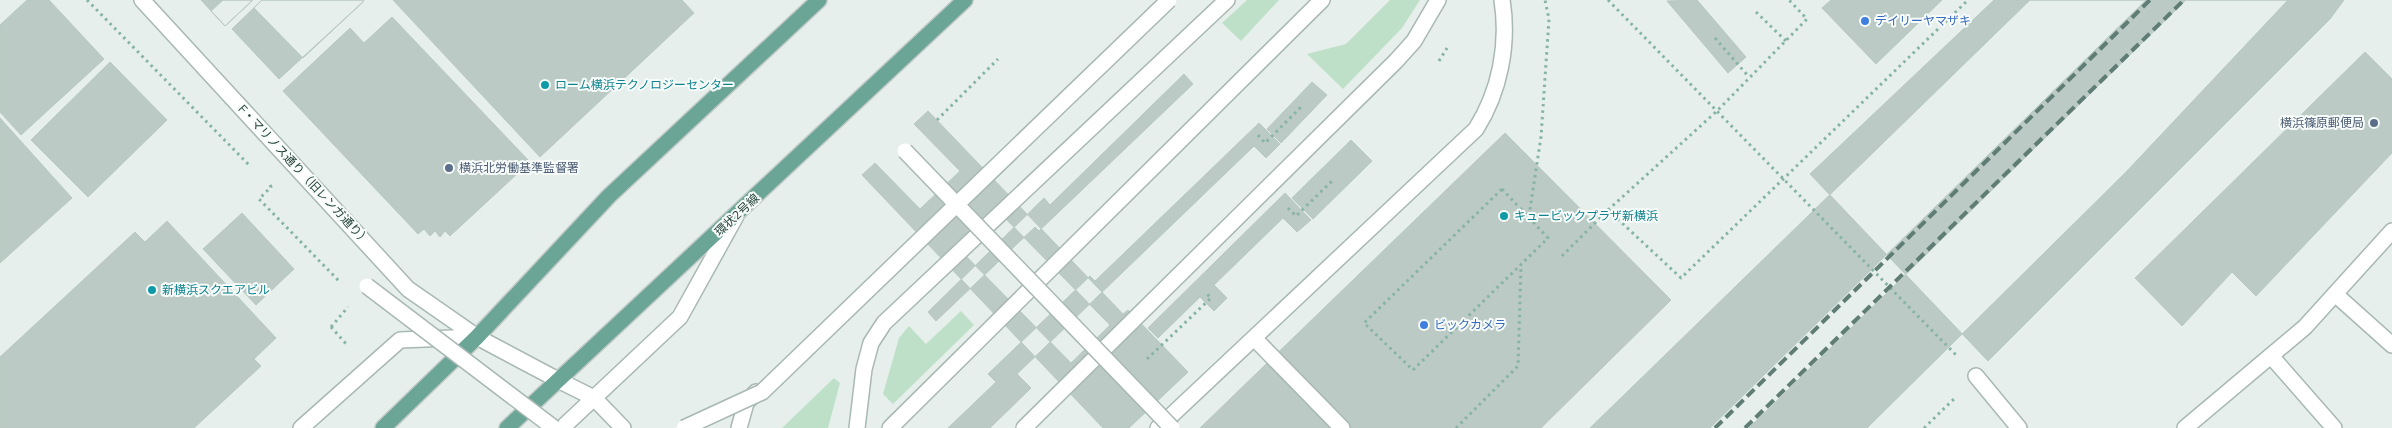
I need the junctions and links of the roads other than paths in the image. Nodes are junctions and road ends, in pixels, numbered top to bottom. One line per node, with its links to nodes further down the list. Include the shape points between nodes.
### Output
1 (142, 0): 16 (street, F・マリノス通り（旧レンガ通り）, via 408,289)
2 (819, 0): 16 (main road, via 609,196)
3 (965, 0): 12 (main road, 環状2号線)
4 (1159, 0): 30 (street, via 746,403)
5 (1168, 0): 11 (street, bridge)
6 (1227, 0): 31 (street, via 884,323 871,343 864,369)
7 (1322, 0): 32 (street)
8 (1438, 0): 33 (street, via 1414,41 1396,61)
9 (1502, 0): 17 (street, via 1501,69 1489,108 1476,128)
10 (905, 151): 11 (street, bridge)
11 (957, 204): 29 (street, bridge, via 762,392); 35 (street, bridge)
12 (736, 216): 21 (main road, 環状2号線); 22 (street, via 680,317)
13 (2392, 230): 15 (street)
14 (367, 286): 26 (street, bridge)
15 (2335, 294): 18 (street); 19 (street, via 2305,327)
16 (477, 337): 21 (street, F・マリノス通り（旧レンガ通り）); 23 (street, via 400,340); 24 (main road)
17 (1254, 338): 34 (street); 36 (street)
18 (2392, 345)
19 (2271, 356): 38 (street); 39 (street)
20 (1976, 376): 37 (street)
21 (558, 380): 22 (street, F・マリノス通り（旧レンガ通り）); 25 (main road, 環状2号線)
22 (594, 398): 27 (street); 28 (street)
23 (300, 428)
24 (383, 428)
25 (507, 428)
26 (554, 428)
27 (562, 428)
28 (622, 428)
29 (684, 428)
30 (739, 428)
31 (856, 428)
32 (890, 428)
33 (1024, 428)
34 (1158, 428)
35 (1172, 428)
36 (1342, 428)
37 (2019, 428)
38 (2185, 428)
39 (2334, 428)

